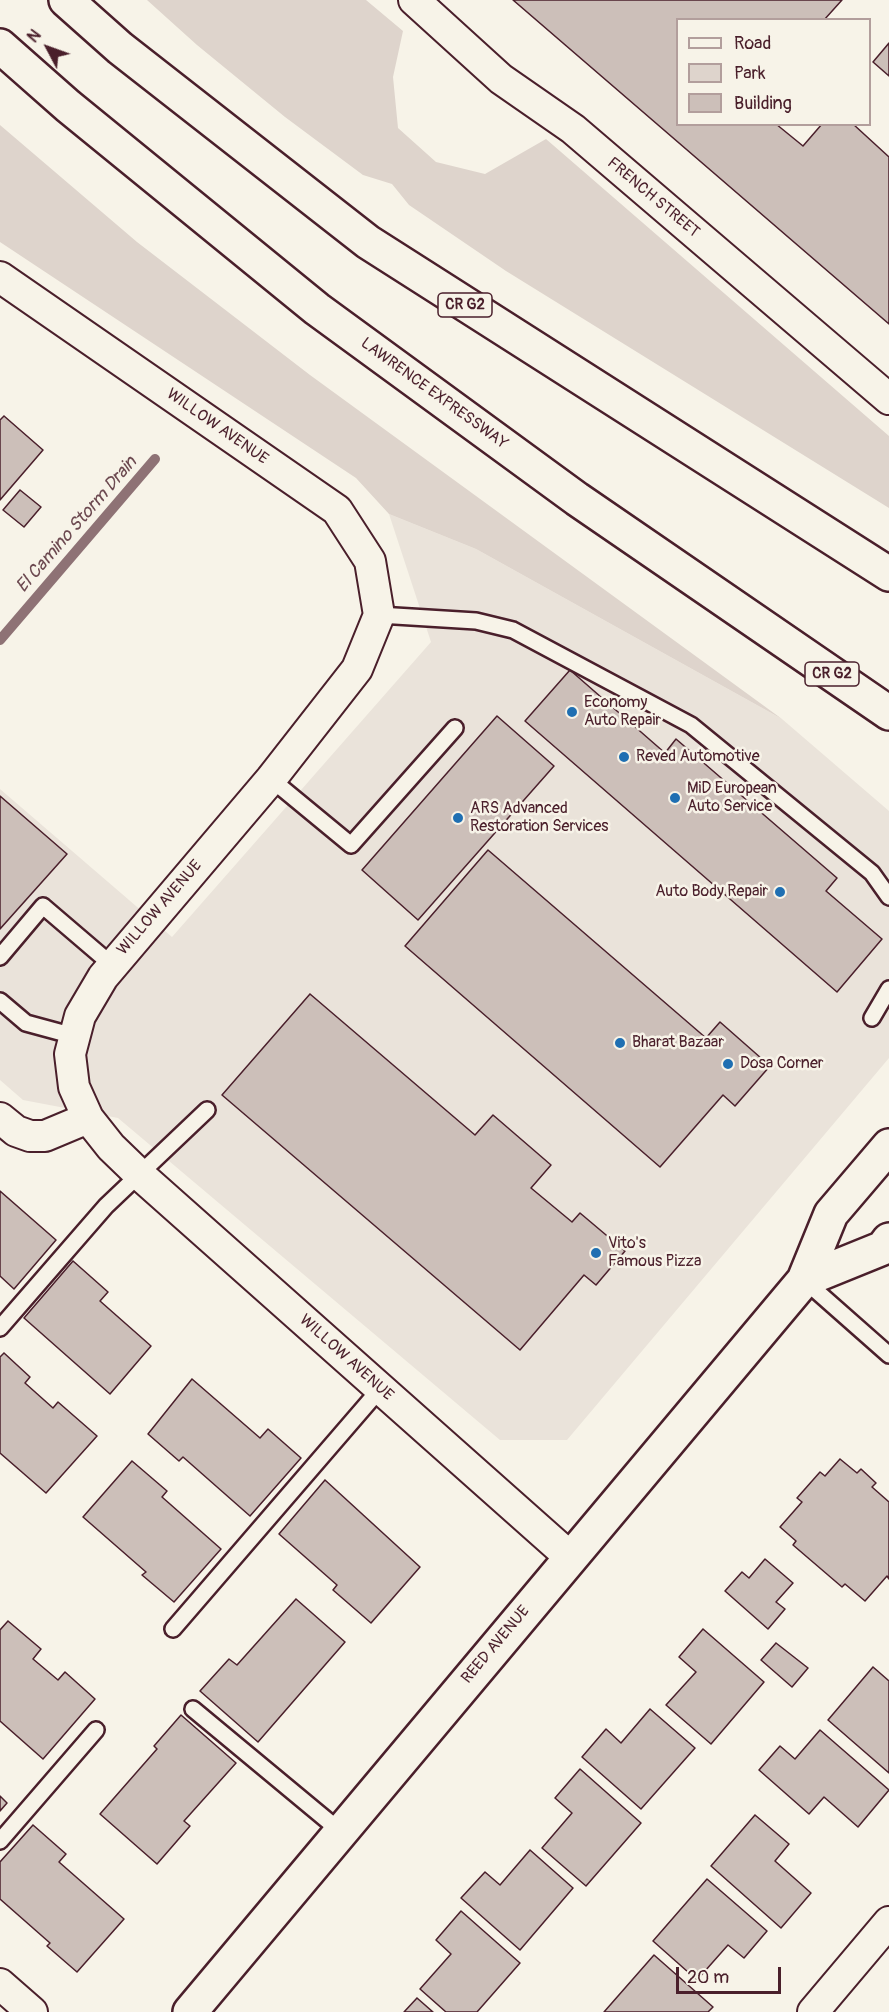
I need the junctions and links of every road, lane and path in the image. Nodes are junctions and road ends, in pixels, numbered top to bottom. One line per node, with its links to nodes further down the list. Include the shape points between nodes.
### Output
1 (66, 0): 6 (main road, CR G2, via 120,48 368,242)
2 (414, 0): 5 (street, FRENCH STREET, via 501,79 573,129)
3 (0, 46): 8 (main road, LAWRENCE EXPRESSWAY / CR G2, via 317,309 577,499)
4 (0, 277): 7 (street, WILLOW AVENUE, via 337,510 370,561)
5 (889, 399)
6 (889, 574)
7 (379, 615): 11 (street, WILLOW AVENUE, via 357,669); 12 (lane, via 476,621 513,630 691,725 873,873)
8 (879, 707): 10 (main road)
9 (454, 728): 11 (lane, via 351,844)
10 (889, 729)
11 (271, 779): 14 (street, WILLOW AVENUE)
12 (889, 897)
13 (0, 957): 14 (lane, via 43,906)
14 (112, 965): 18 (street, WILLOW AVENUE, via 80,1016)
15 (889, 989): 17 (lane)
16 (0, 1001): 18 (lane, via 26,1023)
17 (872, 1018)
18 (74, 1036): 21 (street, WILLOW AVENUE, via 70,1054 74,1087)
19 (207, 1110): 23 (lane)
20 (0, 1118): 21 (street, via 30,1136 45,1136)
21 (88, 1118): 23 (street, WILLOW AVENUE)
22 (889, 1146): 25 (main road, REED AVENUE, via 831,1214)
23 (140, 1175): 26 (lane, via 106,1206); 28 (street, WILLOW AVENUE)
24 (889, 1240): 25 (main road, REED AVENUE, via 883,1248)
25 (804, 1280): 27 (lane); 29 (main road, REED AVENUE)
26 (0, 1328)
27 (889, 1355)
28 (380, 1389): 29 (street, WILLOW AVENUE); 30 (lane)
29 (570, 1557): 33 (main road, REED AVENUE)
30 (172, 1629)
31 (193, 1709): 33 (lane)
32 (96, 1730): 34 (lane)
33 (340, 1831): 38 (main road, REED AVENUE)
34 (0, 1841)
35 (889, 1923): 39 (street)
36 (0, 1984): 37 (street)
37 (32, 2012)
38 (190, 2012)
39 (813, 2012)

